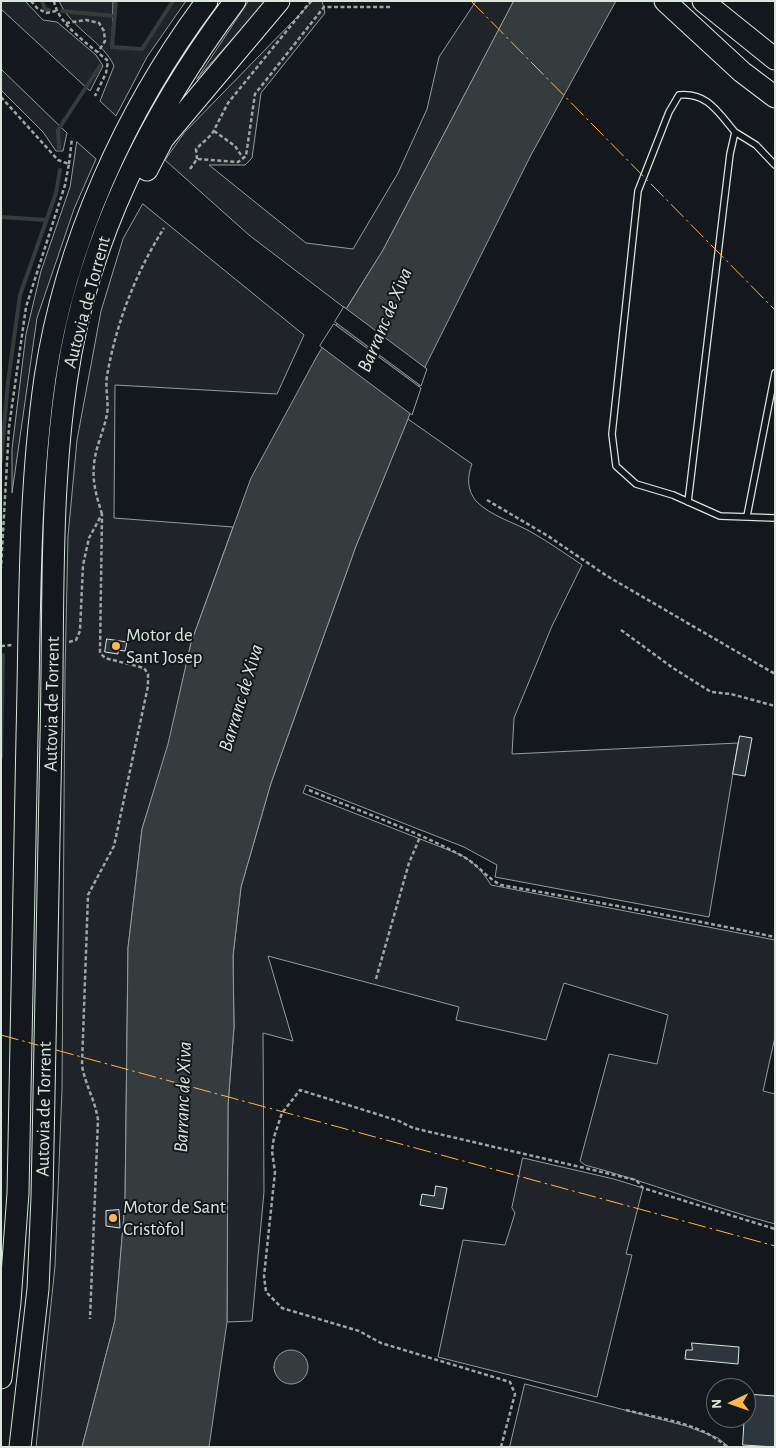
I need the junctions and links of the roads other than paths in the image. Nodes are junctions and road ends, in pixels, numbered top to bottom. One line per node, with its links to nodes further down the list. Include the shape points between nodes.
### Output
1 (207, 1): 15 (highway, Autovia de Torrent, via 183,34 132,120 82,231 60,307 46,377 33,493 18,1194)
2 (235, 1): 11 (highway, Autovia de Torrent, via 202,45 149,133 104,236 80,314 67,377)
3 (279, 1): 11 (highway, via 163,139 113,238 87,316)
4 (664, 1): 7 (highway, via 742,72)
5 (702, 1): 6 (highway)
6 (775, 59)
7 (775, 97)
8 (735, 132): 9 (lane, via 756,145); 12 (lane); 12 (lane, via 712,105 693,94 679,95 638,191 612,434 616,466 636,484)
9 (775, 165)
10 (775, 373): 13 (lane)
11 (56, 495): 16 (highway, Autovia de Torrent, via 42,1197 38,1288)
12 (688, 502): 13 (lane, via 720,516)
13 (747, 516): 14 (lane)
14 (775, 518)
15 (1, 1378)
16 (20, 1447)

